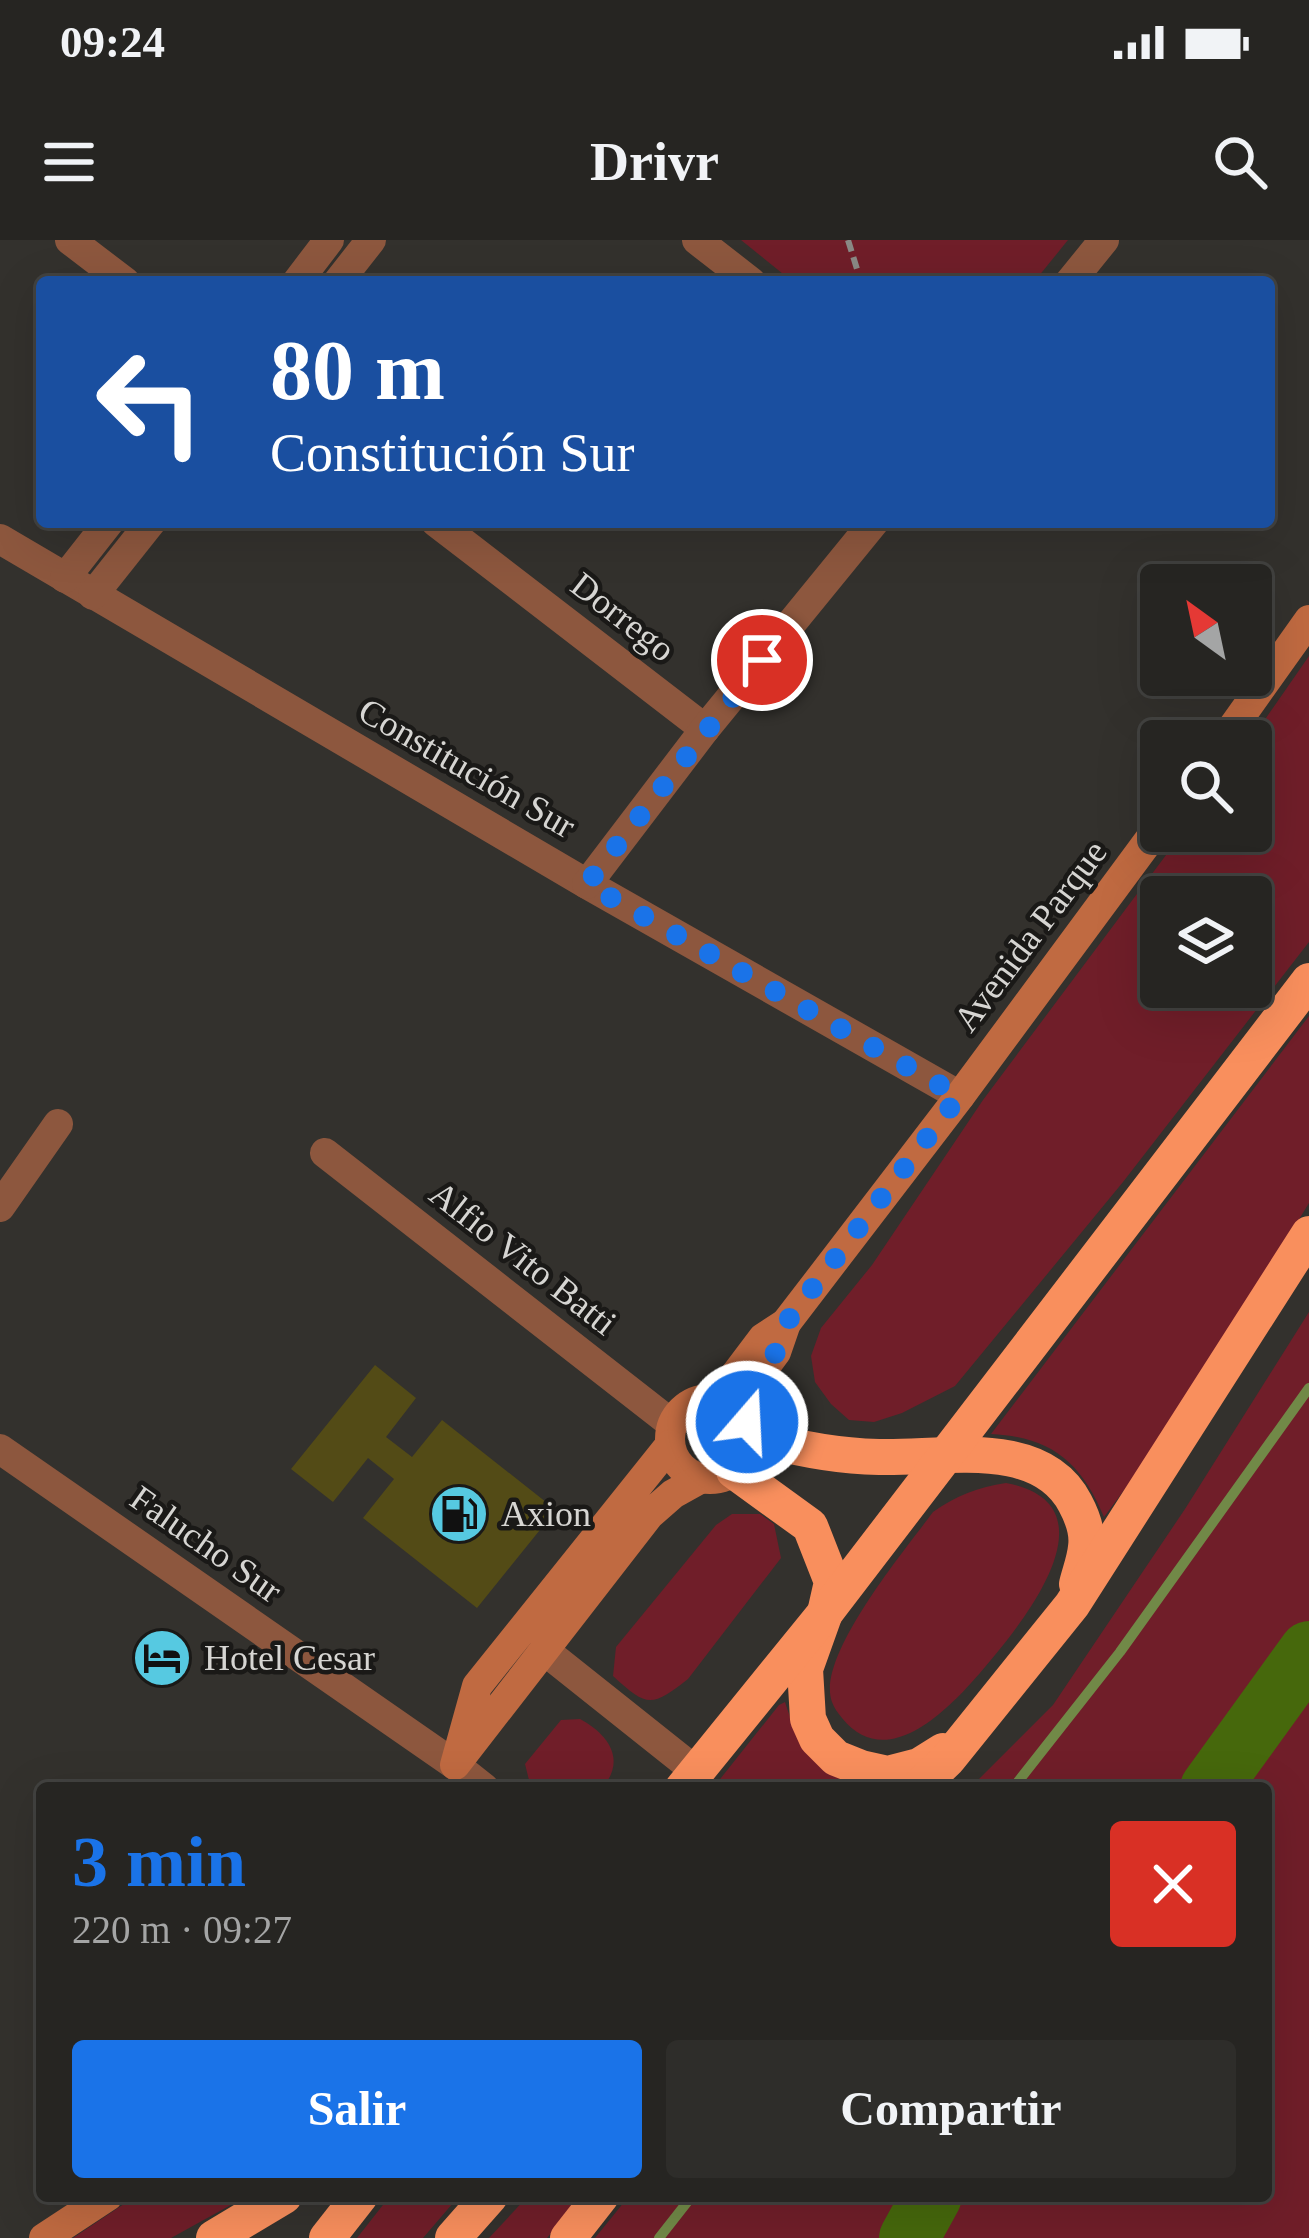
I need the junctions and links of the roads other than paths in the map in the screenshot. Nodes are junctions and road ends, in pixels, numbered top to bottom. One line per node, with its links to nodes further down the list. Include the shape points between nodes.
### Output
1 (70, 240): 6 (street)
2 (329, 240): 7 (street)
3 (371, 240): 8 (street)
4 (697, 240): 9 (street)
5 (1104, 240): 10 (street)
6 (117, 276)
7 (302, 276)
8 (343, 276)
9 (743, 276)
10 (1075, 276)
11 (104, 528): 16 (street)
12 (146, 528): 17 (street)
13 (444, 528): 20 (street, Dorrego)
14 (869, 528): 20 (street)
15 (0, 539): 16 (street, Constitución Sur)
16 (65, 578): 17 (street, Constitución Sur)
17 (93, 595): 22 (street, Constitución Sur)
18 (1309, 620): 19 (street)
19 (1238, 720)
20 (705, 729): 22 (street)
21 (1140, 852): 24 (street, Avenida Parque)
22 (587, 884): 24 (street, Constitución Sur)
23 (1309, 981): 34 (highway)
24 (959, 1096): 29 (street, Avenida Parque)
25 (58, 1124): 27 (street)
26 (325, 1153): 32 (street, Alfio Vito Batti)
27 (0, 1207)
28 (1309, 1234): 36 (highway)
29 (786, 1323): 30 (street, Avenida Parque, via 763,1338); 31 (street, Avenida Parque, via 759,1375)
30 (717, 1399): 31 (street, via 739,1411); 32 (street, via 690,1404)
31 (748, 1428): 34 (highway, via 830,1454); 35 (street, via 745,1459)
32 (671, 1435): 35 (street, via 679,1466); 40 (street, via 477,1687)
33 (0, 1450): 40 (street, Falucho Sur)
34 (945, 1456): 36 (highway, via 1009,1456 1043,1467 1067,1488 1087,1544); 37 (highway)
35 (717, 1475): 37 (highway, via 810,1526 832,1582); 38 (street, via 649,1515)
36 (1072, 1605): 39 (highway)
37 (825, 1613): 39 (highway, via 805,1669 817,1739 861,1768); 41 (highway)
38 (545, 1651): 40 (street); 41 (street)
39 (939, 1768)
40 (446, 1776)
41 (690, 1780)
42 (99, 2202): 47 (street)
43 (274, 2202): 48 (highway)
44 (355, 2202): 49 (highway)
45 (485, 2202): 50 (highway)
46 (596, 2202): 51 (highway)
47 (44, 2238)
48 (214, 2238)
49 (327, 2238)
50 (453, 2238)
51 (568, 2238)

